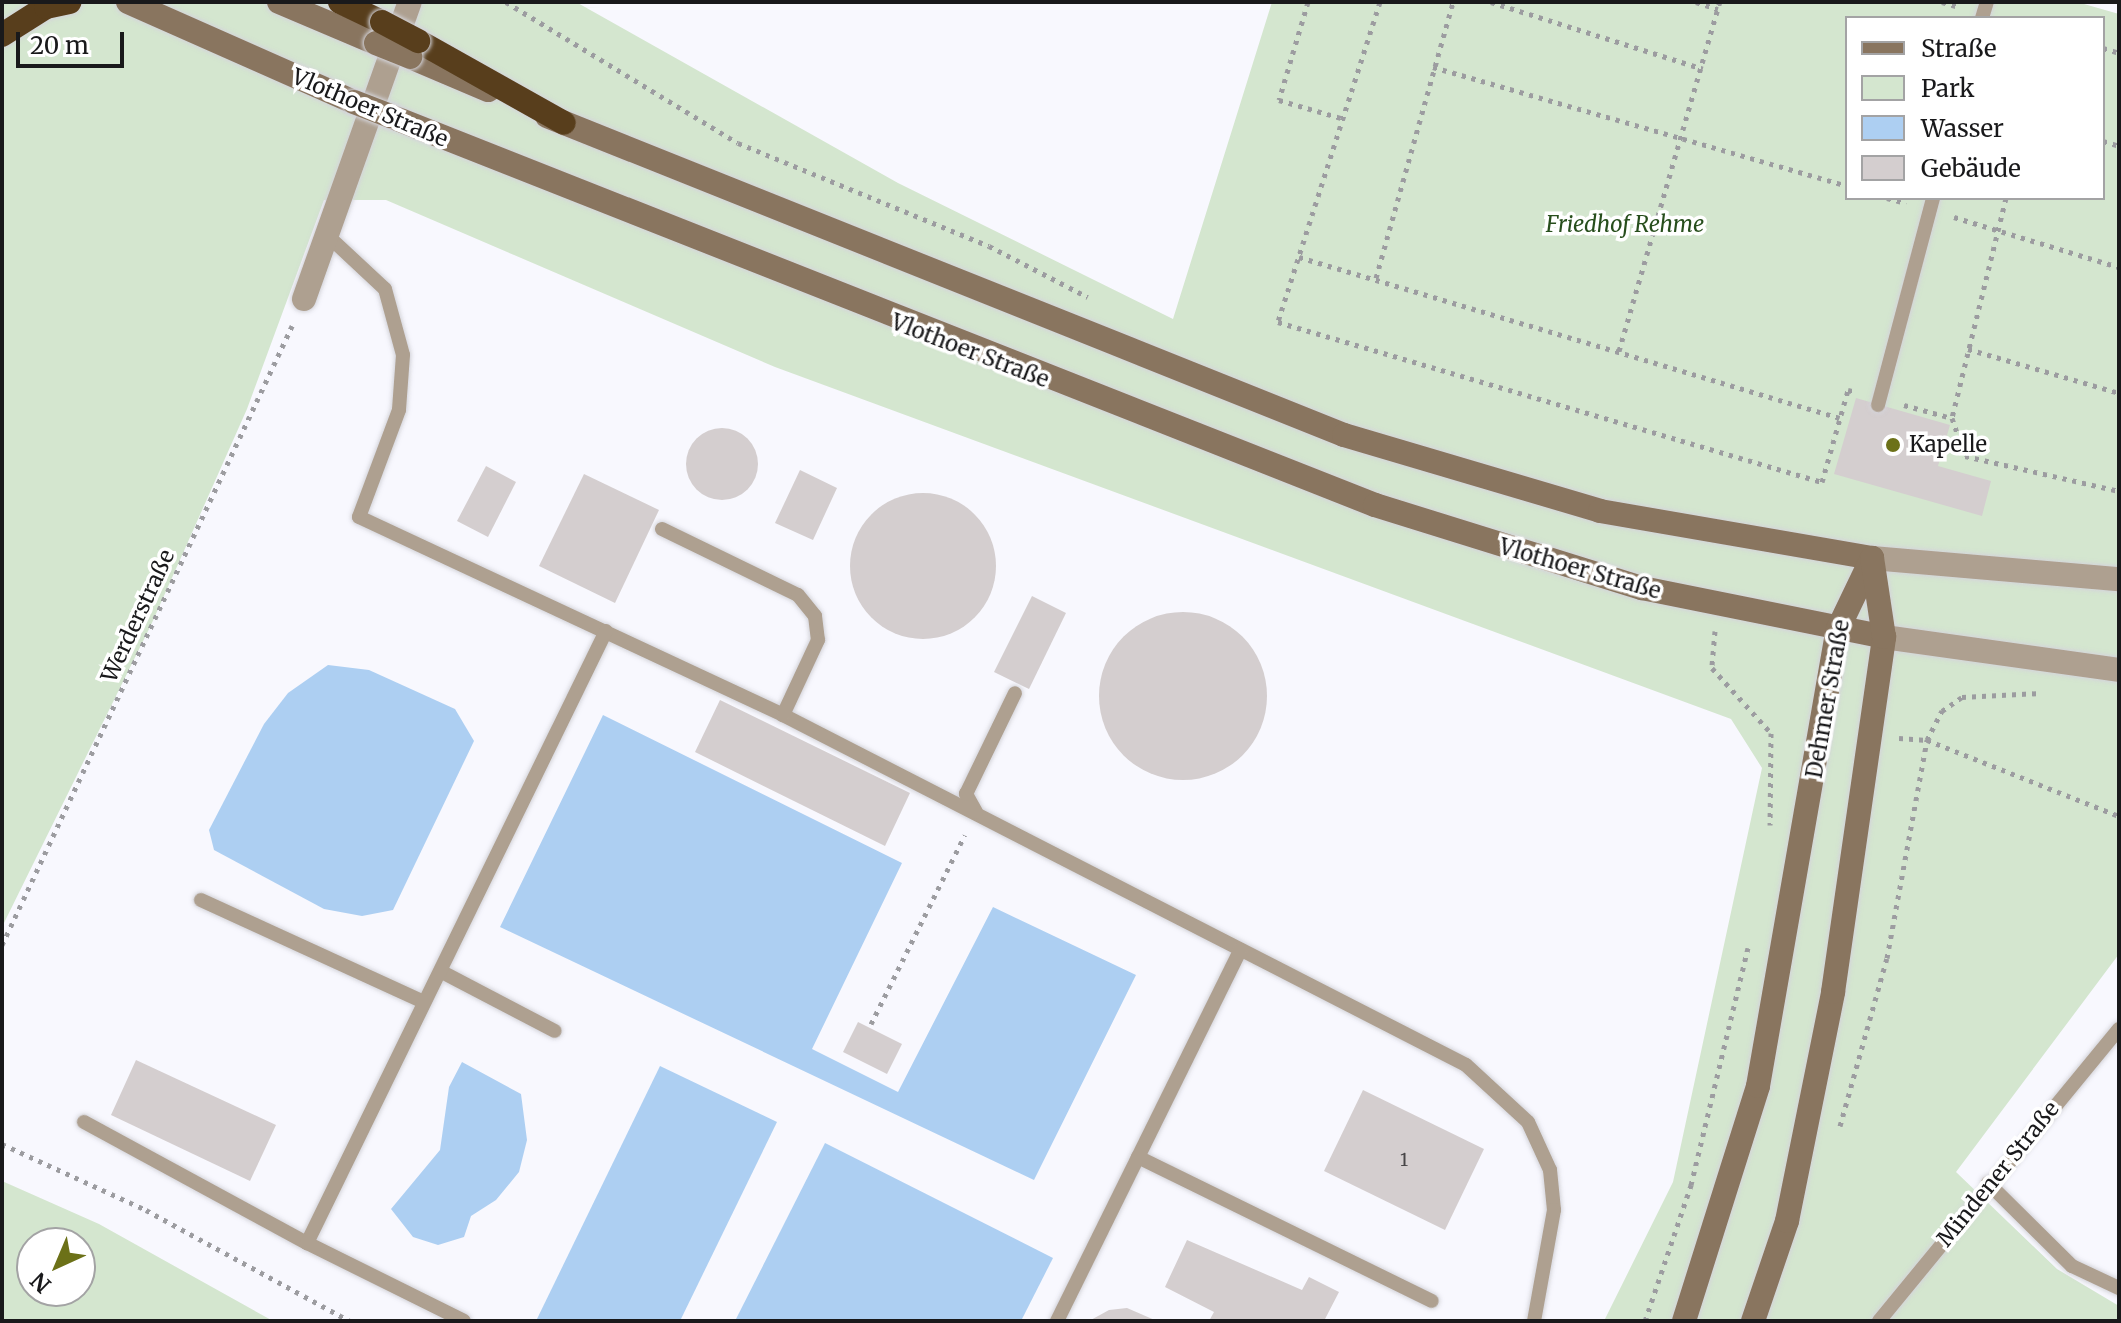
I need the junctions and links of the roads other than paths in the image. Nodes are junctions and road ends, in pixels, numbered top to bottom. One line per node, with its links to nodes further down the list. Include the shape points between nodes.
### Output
1 (69, 2): 7 (highway, via 46,7)
2 (128, 2): 16 (main road, Vlothoer Straße, bridge, via 354,102 1252,460 1570,569)
3 (279, 2): 6 (main road)
4 (340, 2): 6 (highway)
5 (410, 2): 10 (street)
6 (379, 33): 8 (highway, bridge)
7 (2, 35)
8 (564, 123): 14 (main road, via 1344,435 1600,511)
9 (1932, 204): 12 (lane)
10 (327, 235): 11 (street); 17 (lane, via 385,289 403,355 399,410 359,517)
11 (304, 299)
12 (1879, 402)
13 (662, 529): 21 (lane, via 798,595 815,616 818,640)
14 (1872, 558): 15 (street); 16 (main road, Dehmer Straße); 18 (main road, Dehmer Straße)
15 (2119, 579)
16 (1838, 629): 18 (main road); 38 (main road, Dehmer Straße, via 1758,1086)
17 (606, 631): 21 (lane); 25 (lane)
18 (1884, 637): 19 (street); 39 (main road, Dehmer Straße, via 1833,992 1787,1221)
19 (2119, 670)
20 (1015, 693): 22 (lane, via 966,794)
21 (783, 715): 22 (lane)
22 (976, 812): 24 (lane)
23 (201, 900): 26 (lane)
24 (1240, 950): 30 (lane); 37 (lane, via 1466,1065 1528,1122 1550,1170 1554,1210)
25 (442, 972): 26 (lane); 28 (lane)
26 (424, 1002): 32 (lane)
27 (2119, 1029): 31 (lane, Mindener Straße)
28 (555, 1031)
29 (84, 1122): 32 (lane)
30 (1138, 1157): 34 (lane); 36 (lane)
31 (1988, 1183): 33 (lane, via 2072,1266); 40 (lane, Mindener Straße)
32 (307, 1243): 35 (lane)
33 (2119, 1288)
34 (1432, 1301)
35 (464, 1321)
36 (1057, 1321)
37 (1534, 1321)
38 (1684, 1321)
39 (1753, 1321)
40 (1879, 1321)

